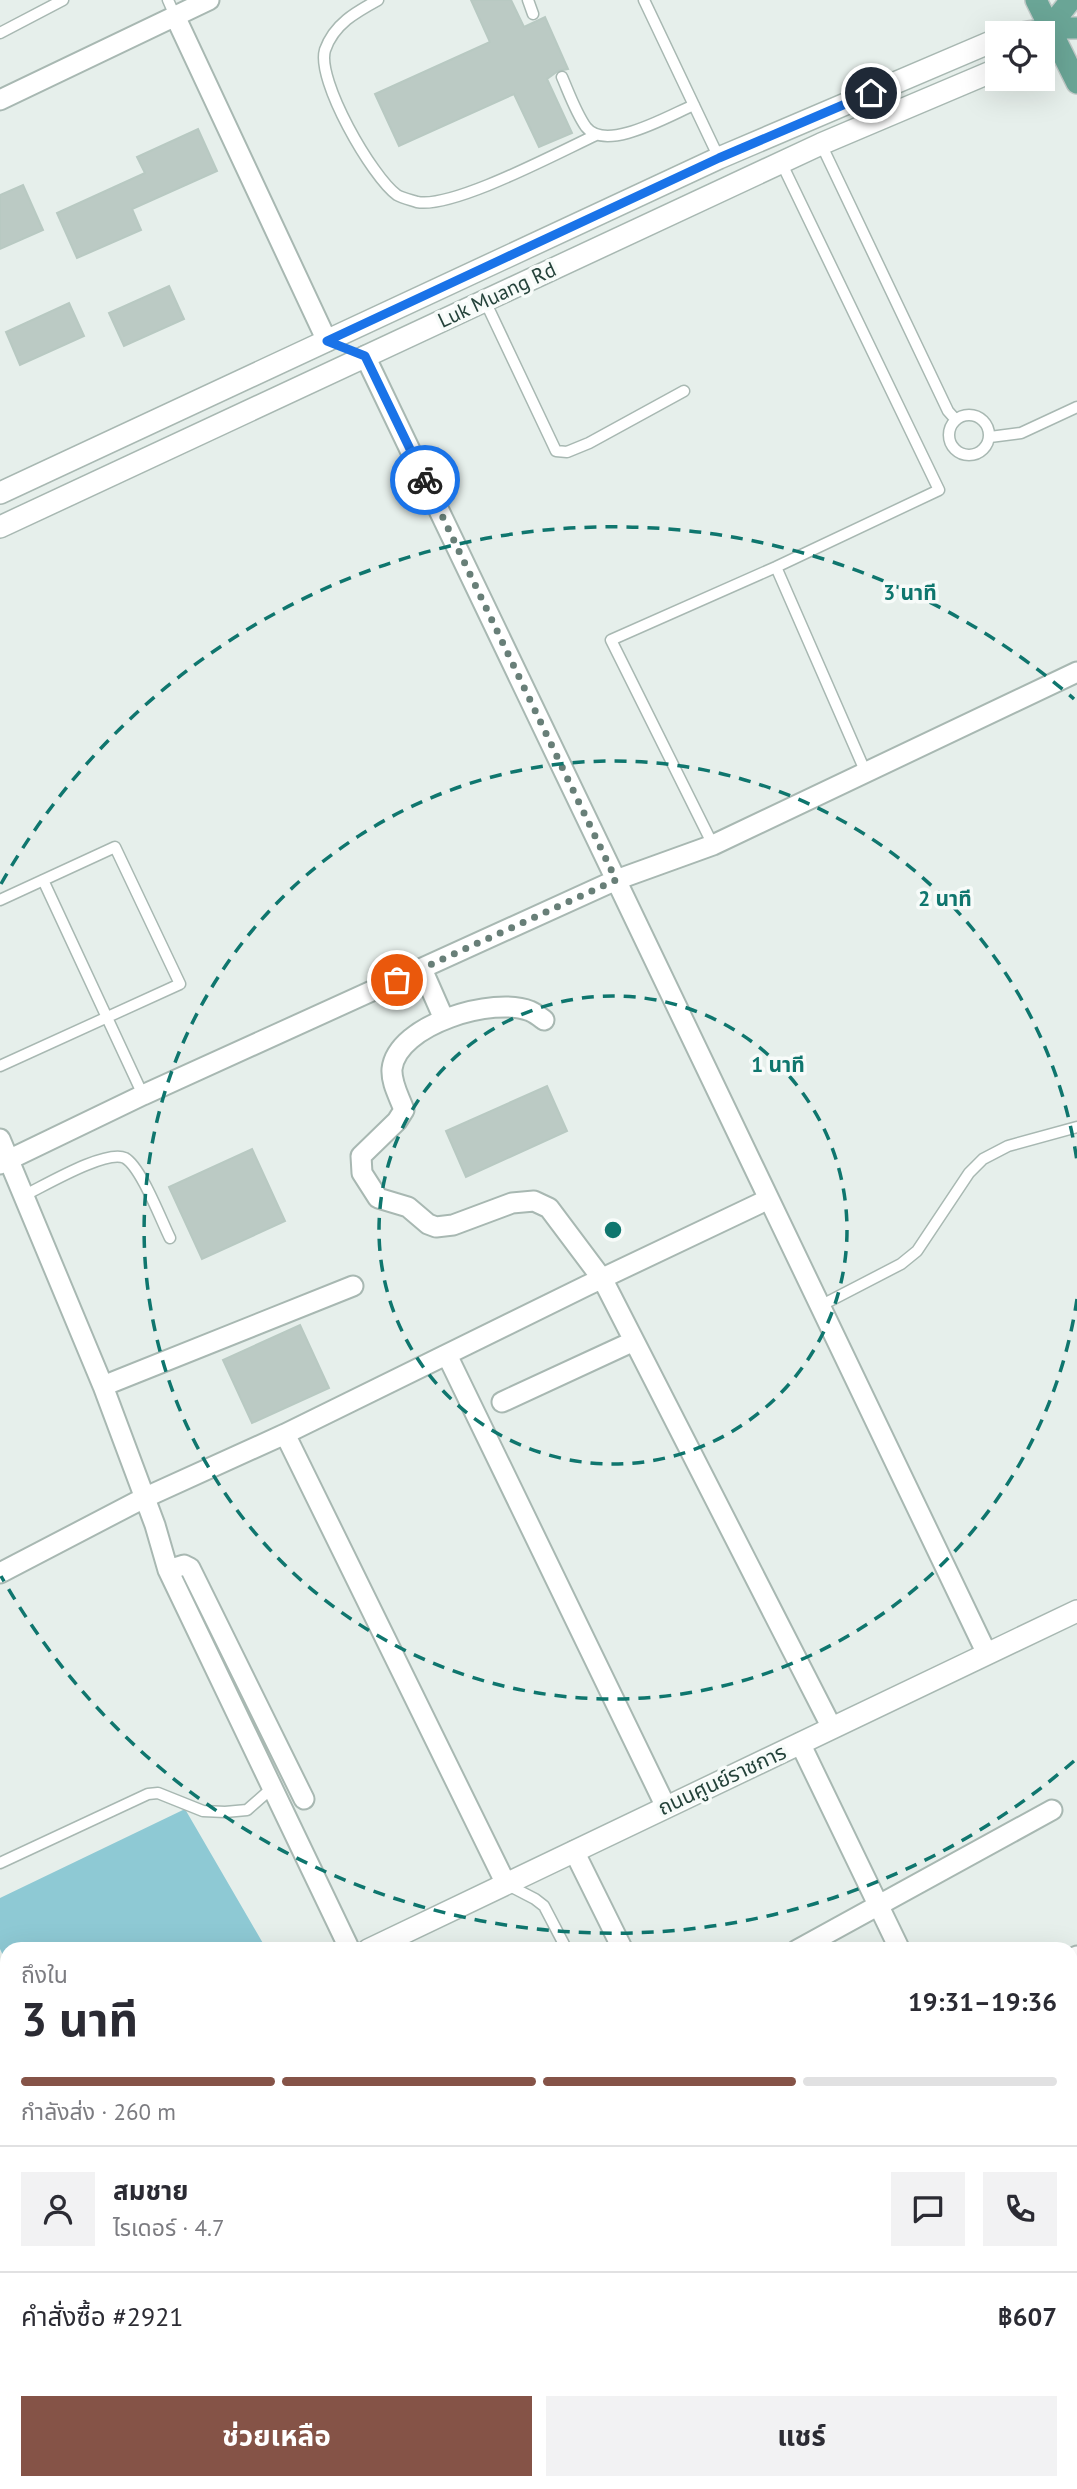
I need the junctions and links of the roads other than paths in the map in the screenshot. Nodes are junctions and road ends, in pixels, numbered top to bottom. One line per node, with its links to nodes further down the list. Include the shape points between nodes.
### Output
1 (63, 0): 14 (lane)
2 (209, 0): 8 (street)
3 (378, 0): 22 (lane, via 335,30 324,51 324,68 370,165 398,195 419,202 454,198)
4 (528, 0): 9 (lane)
5 (644, 0): 21 (lane)
6 (1036, 0): 10 (main road)
7 (1071, 0): 11 (main road)
8 (171, 8): 20 (street); 27 (street)
9 (533, 14)
10 (1043, 21)
11 (1055, 21)
12 (1077, 28): 13 (main road)
13 (1055, 31)
14 (0, 33)
15 (985, 45): 24 (street, Luk Muang Rd)
16 (1055, 46): 19 (main road)
17 (985, 75): 23 (street, Luk Muang Rd)
18 (562, 77): 22 (lane, via 587,127)
19 (1077, 83)
20 (0, 100)
21 (694, 105): 22 (lane, via 625,134); 24 (lane)
22 (596, 135)
23 (821, 144): 25 (street, Luk Muang Rd); 31 (lane, via 948,411)
24 (719, 158): 27 (street, Luk Muang Rd)
25 (781, 162): 26 (street, Luk Muang Rd); 35 (lane, via 939,490)
26 (484, 301): 28 (street, Luk Muang Rd); 29 (lane, via 556,451 567,452 589,443)
27 (327, 341): 28 (street); 33 (street, Luk Muang Rd)
28 (365, 356): 34 (street, Luk Muang Rd); 40 (street)
29 (684, 391)
30 (1077, 407): 32 (lane, via 1021,433)
31 (956, 419): 32 (lane, via 967,415 981,419); 32 (lane, via 950,441 956,451 969,456 979,453)
32 (990, 437)
33 (0, 493)
34 (0, 527)
35 (776, 567): 37 (lane); 38 (lane, via 611,640)
36 (1077, 672): 37 (street)
37 (866, 773): 38 (street)
38 (713, 845): 40 (street)
39 (43, 880): 41 (lane); 43 (lane); 43 (lane, via 115,847 180,984)
40 (616, 880): 42 (street); 52 (street)
41 (0, 900)
42 (422, 968): 44 (street); 47 (street)
43 (106, 1017): 46 (lane); 47 (lane)
44 (444, 1019): 45 (street, via 505,1008 532,1011); 54 (street, via 408,1041 396,1055 393,1082 404,1110 361,1156 362,1173 370,1188 378,1198 408,1208 436,1227 512,1203 534,1201 549,1208)
45 (544, 1020)
46 (0, 1066)
47 (143, 1095): 50 (street)
48 (1077, 1127): 56 (lane, via 1008,1146 984,1158 917,1251)
49 (0, 1139): 50 (street)
50 (5, 1161): 51 (street)
51 (24, 1195): 53 (lane, via 102,1158 123,1157 144,1182); 59 (street)
52 (769, 1199): 54 (street); 56 (street)
53 (170, 1238)
54 (603, 1280): 57 (street); 58 (street)
55 (353, 1286): 59 (street)
56 (820, 1306): 66 (street)
57 (634, 1341): 60 (street); 67 (street)
58 (447, 1355): 61 (street); 71 (street)
59 (103, 1386): 62 (street)
60 (502, 1402)
61 (285, 1434): 62 (street); 75 (street)
62 (144, 1498): 63 (street); 64 (street)
63 (168, 1570): 69 (street); 70 (street, via 184,1565 190,1568)
64 (0, 1573)
65 (1077, 1611): 66 (street, ถนนศูนย์ราชการ)
66 (987, 1654): 67 (street, ถนนศูนย์ราชการ)
67 (832, 1728): 68 (street, ถนนศูนย์ราชการ)
68 (800, 1743): 71 (street, ถนนศูนย์ราชการ); 76 (street)
69 (272, 1788): 74 (lane, via 247,1810 225,1812 203,1811 158,1793 148,1794); 77 (street)
70 (304, 1799)
71 (666, 1807): 73 (street, ถนนศูนย์ราชการ)
72 (1052, 1810): 76 (street)
73 (575, 1851): 75 (street, ถนนศูนย์ราชการ); 80 (street)
74 (0, 1863)
75 (506, 1884): 78 (street, ถนนศูนย์ราชการ); 79 (lane, via 544,1906)
76 (879, 1906): 81 (street); 82 (street)
77 (346, 1942)
78 (385, 1942)
79 (563, 1942)
80 (619, 1942)
81 (812, 1942)
82 (896, 1942)

